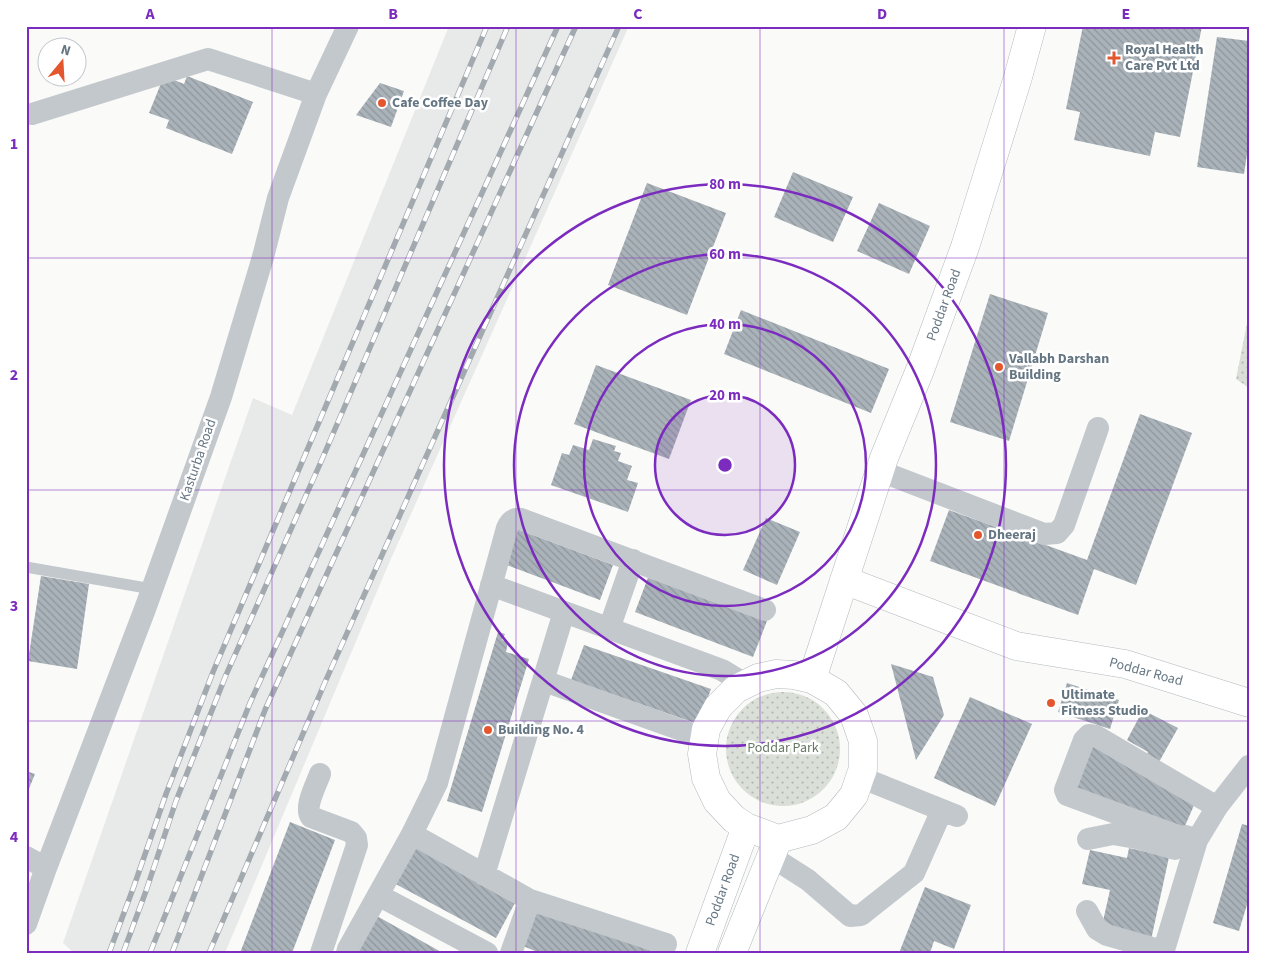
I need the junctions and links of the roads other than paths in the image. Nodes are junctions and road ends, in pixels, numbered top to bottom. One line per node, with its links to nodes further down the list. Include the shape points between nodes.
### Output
1 (348, 26): 3 (street, Kasturba Road)
2 (1032, 26): 6 (street, Poddar Road, via 965,247)
3 (316, 94): 4 (street, via 208,59); 11 (street, Kasturba Road, via 278,198 221,397)
4 (32, 114)
5 (1098, 428): 6 (street, via 1064,525 1057,533 1044,534)
6 (880, 471): 9 (street, Poddar Road)
7 (633, 560): 10 (street, via 516,518 507,528); 12 (street); 14 (street)
8 (26, 567): 11 (lane)
9 (844, 580): 15 (street, Poddar Road); 18 (street, Poddar Road, via 1016,646 1125,664)
10 (491, 585): 13 (street); 25 (street, via 436,783)
11 (152, 589): 30 (street, Kasturba Road)
12 (765, 610)
13 (564, 612): 14 (street); 16 (street)
14 (609, 629): 17 (street, via 722,670)
15 (812, 679): 17 (street, via 776,674); 22 (street, via 836,693 854,715 863,741)
16 (544, 681): 19 (street); 31 (street)
17 (745, 684): 24 (street, via 718,707 706,729 702,754 706,778 717,801)
18 (1249, 703)
19 (687, 732)
20 (1249, 766): 23 (street)
21 (320, 774): 39 (street, via 309,814 351,832 357,845)
22 (860, 777): 28 (street, via 854,795 836,816); 28 (street, via 950,813 914,873 861,915 850,916)
23 (1211, 803): 27 (street); 27 (street, via 1096,736 1089,735 1084,740 1065,790 1067,795 1181,837)
24 (746, 827): 28 (street); 43 (street, Poddar Road)
25 (412, 834): 31 (street); 32 (street)
26 (1088, 839): 27 (street, via 1113,834)
27 (1188, 845): 36 (street, via 1158,925); 38 (street)
28 (775, 848): 44 (street)
29 (26, 857): 30 (street)
30 (46, 868): 35 (street, Kasturba Road)
31 (484, 874): 33 (street)
32 (378, 894): 40 (street); 41 (street)
33 (530, 900): 37 (street); 42 (street)
34 (1087, 911): 38 (street, via 1097,929 1108,936)
35 (26, 924)
36 (1161, 928)
37 (666, 944)
38 (1163, 952)
39 (321, 953)
40 (348, 953)
41 (487, 953)
42 (512, 953)
43 (700, 953)
44 (732, 953)

